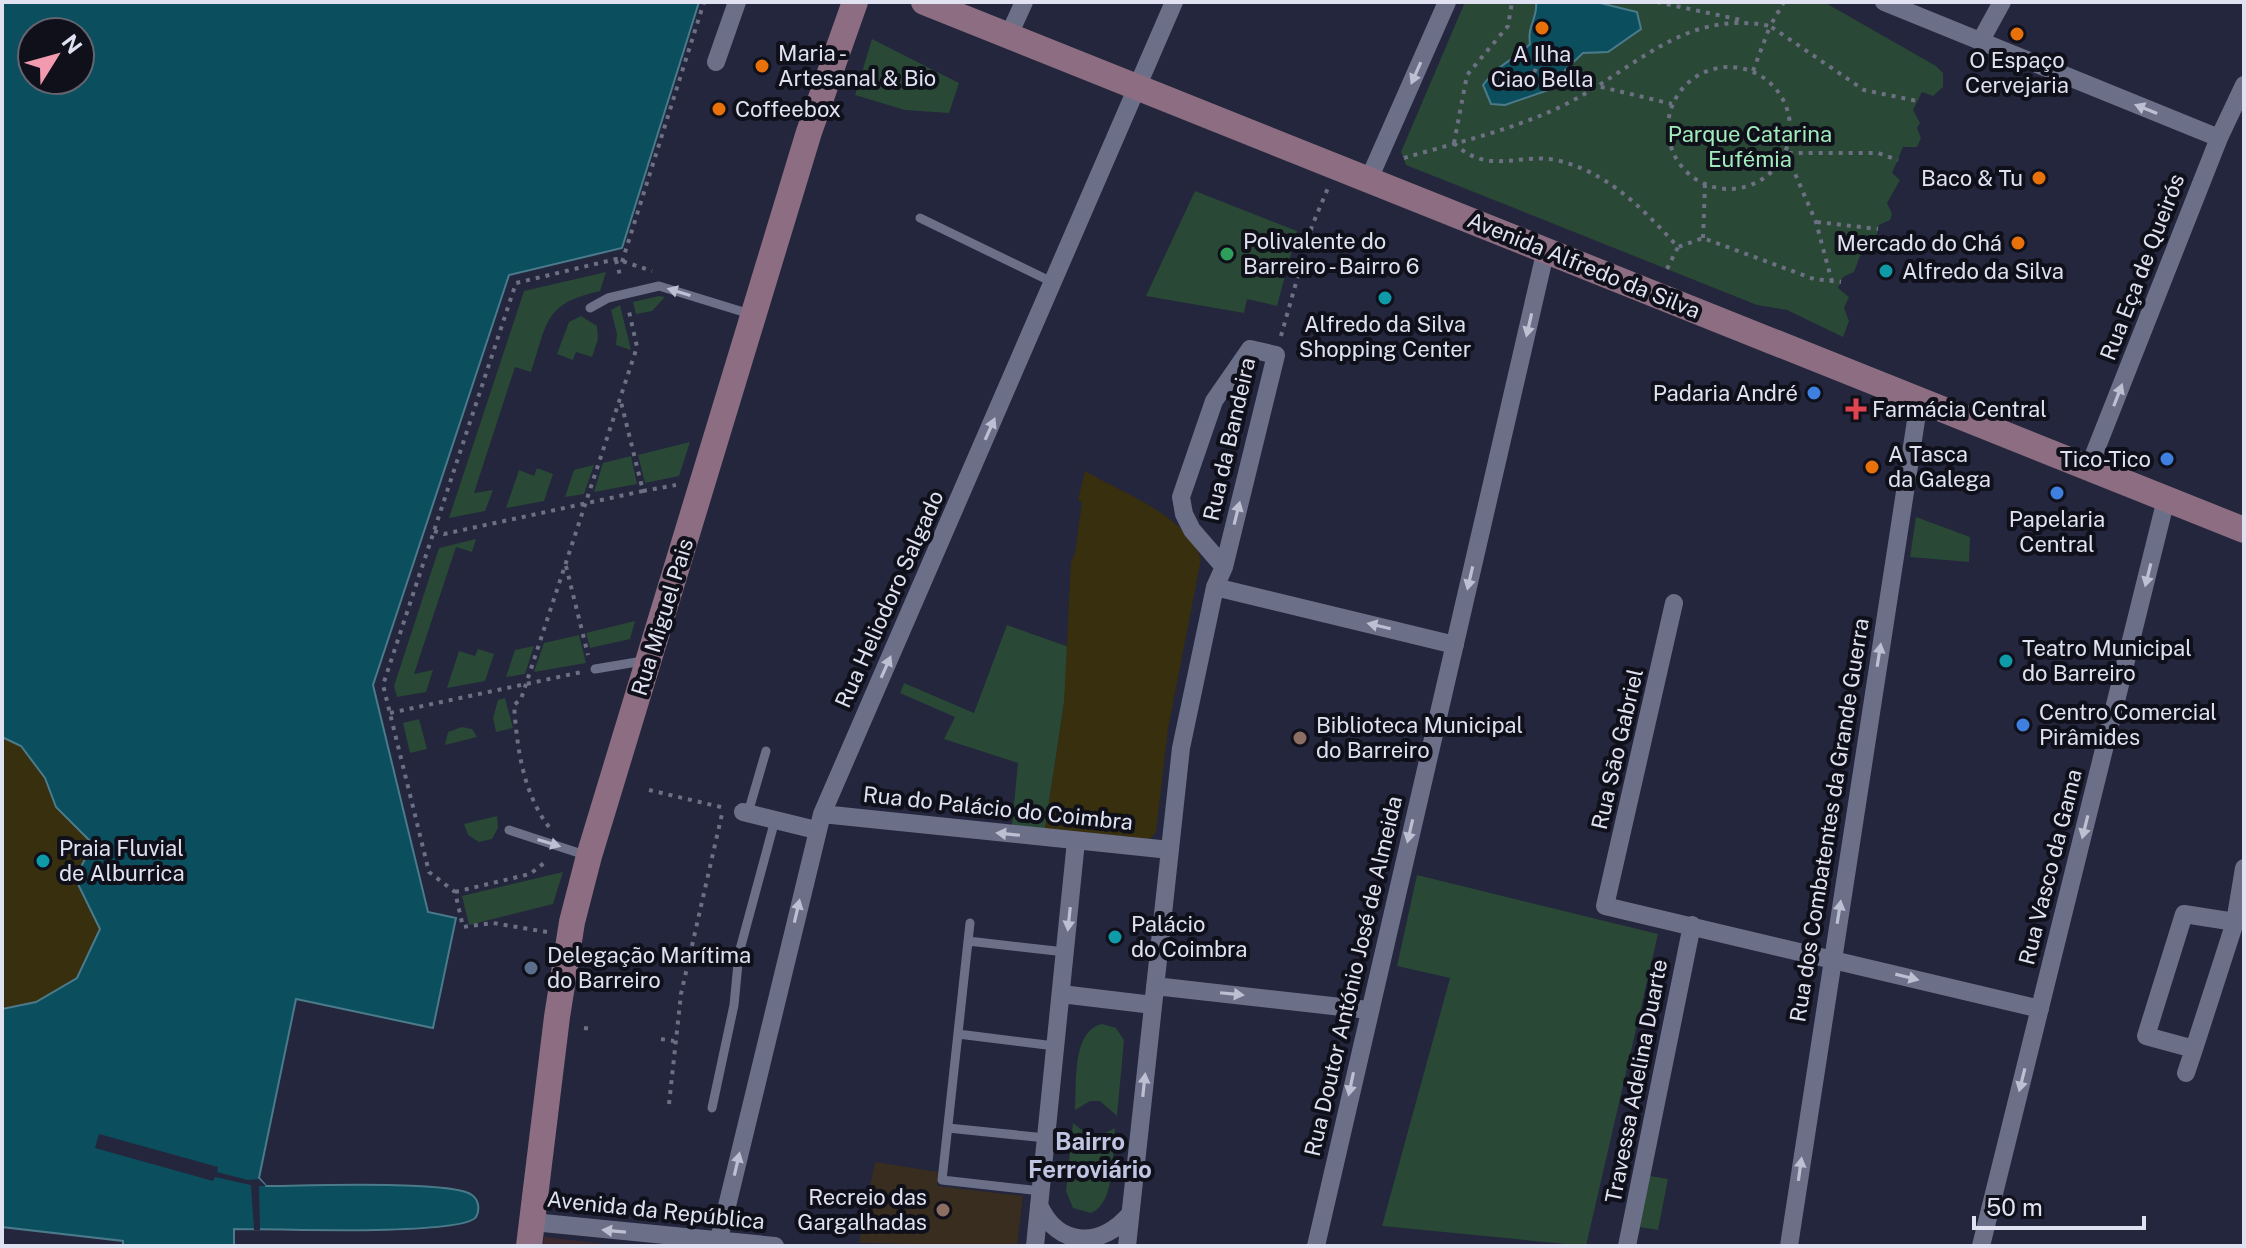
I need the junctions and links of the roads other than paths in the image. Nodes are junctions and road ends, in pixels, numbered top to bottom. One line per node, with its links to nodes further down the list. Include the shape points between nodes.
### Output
1 (737, 2): 11 (street)
2 (855, 2): 20 (street, Rua Miguel Pais)
3 (924, 2): 9 (street, Avenida Alfredo da Silva)
4 (1024, 2): 9 (street)
5 (1174, 2): 13 (street, Rua Heliodoro Salgado)
6 (1447, 2): 15 (street, one-way to 15)
7 (1884, 2): 10 (street)
8 (2002, 2): 10 (street)
9 (1008, 37): 13 (street, Avenida Alfredo da Silva)
10 (1980, 42): 14 (street, one-way to 10)
11 (716, 62)
12 (2244, 85): 14 (street, Rua Eça de Queirós)
13 (1137, 87): 15 (street, Avenida Alfredo da Silva); 18 (street, Rua Heliodoro Salgado)
14 (2219, 138): 22 (street, Rua Eça de Queirós, one-way to 14)
15 (1369, 179): 17 (street, Avenida Alfredo da Silva)
16 (920, 218): 18 (lane)
17 (1546, 249): 21 (street, Avenida Alfredo da Silva); 28 (street, Rua Doutor António José de Almeida, one-way to 28)
18 (1054, 283): 34 (street, Rua Heliodoro Salgado, one-way to 18)
19 (590, 308): 20 (lane, one-way to 19, via 659,286)
20 (754, 315): 29 (street, Rua Miguel Pais)
21 (1919, 401): 22 (street, Avenida Alfredo da Silva); 45 (street, Rua dos Combatentes da Grande Guerra, one-way to 21)
22 (2089, 467): 23 (street, Avenida Alfredo da Silva)
23 (2166, 499): 24 (street, Avenida Alfredo da Silva); 48 (street, Rua Vasco da Gama, one-way to 48)
24 (2244, 530)
25 (1224, 567): 25 (street, Rua da Bandeira, one-way to 25, via 1276,355 1250,349 1214,401 1181,497 1192,530); 26 (street, Rua da Bandeira)
26 (1215, 587): 28 (street, one-way to 26); 37 (street, Rua da Bandeira, via 1181,748)
27 (1674, 603): 42 (street, Rua São Gabriel, via 1605,906)
28 (1455, 645): 49 (street, Rua Doutor António José de Almeida, one-way to 49)
29 (647, 665): 30 (lane); 38 (street, Rua Miguel Pais)
30 (592, 667)
31 (766, 751): 32 (lane)
32 (746, 813): 33 (street, Rua do Palácio do Coimbra)
33 (775, 820): 34 (street, Rua do Palácio do Coimbra); 54 (lane, via 739,953)
34 (819, 822): 36 (street, Rua do Palácio do Coimbra, one-way to 34); 60 (street, Rua Heliodoro Salgado, one-way to 34)
35 (509, 830): 38 (lane, one-way to 38)
36 (1076, 841): 37 (street, Rua do Palácio do Coimbra); 44 (street, one-way to 44)
37 (1170, 850): 47 (street, Rua da Bandeira)
38 (589, 856): 59 (street, Rua Miguel Pais, via 557,1017)
39 (2243, 873): 40 (street)
40 (2235, 922): 52 (street); 52 (street, via 2184,914 2146,1036)
41 (970, 923): 43 (lane)
42 (1692, 925): 45 (street); 65 (street, Travessa Adelina Duarte)
43 (968, 941): 44 (lane); 50 (lane)
44 (1065, 952): 46 (street)
45 (1832, 958): 48 (street, one-way to 48); 66 (street, Rua dos Combatentes da Grande Guerra, one-way to 45)
46 (1061, 994): 47 (street); 51 (street)
47 (1154, 995): 49 (street, one-way to 49); 58 (street, Rua da Bandeira, one-way to 47)
48 (2040, 1009): 67 (street, Rua Vasco da Gama, one-way to 67)
49 (1368, 1010): 64 (street, Rua Doutor António José de Almeida, one-way to 64)
50 (958, 1034): 51 (lane); 55 (lane)
51 (1055, 1046): 56 (street)
52 (2194, 1049): 53 (street)
53 (2186, 1073)
54 (712, 1108)
55 (948, 1128): 56 (lane); 57 (lane, via 942,1180)
56 (1046, 1138): 57 (street)
57 (1040, 1198): 58 (street, via 1055,1229 1081,1241 1110,1234); 62 (street)
58 (1130, 1214): 63 (street, Rua da Bandeira)
59 (531, 1234): 60 (street, Avenida da República, one-way to 59)
60 (719, 1239): 61 (street, Avenida da República)
61 (775, 1246)
62 (1035, 1246)
63 (1127, 1246)
64 (1316, 1246)
65 (1627, 1246)
66 (1789, 1246)
67 (1981, 1246)

